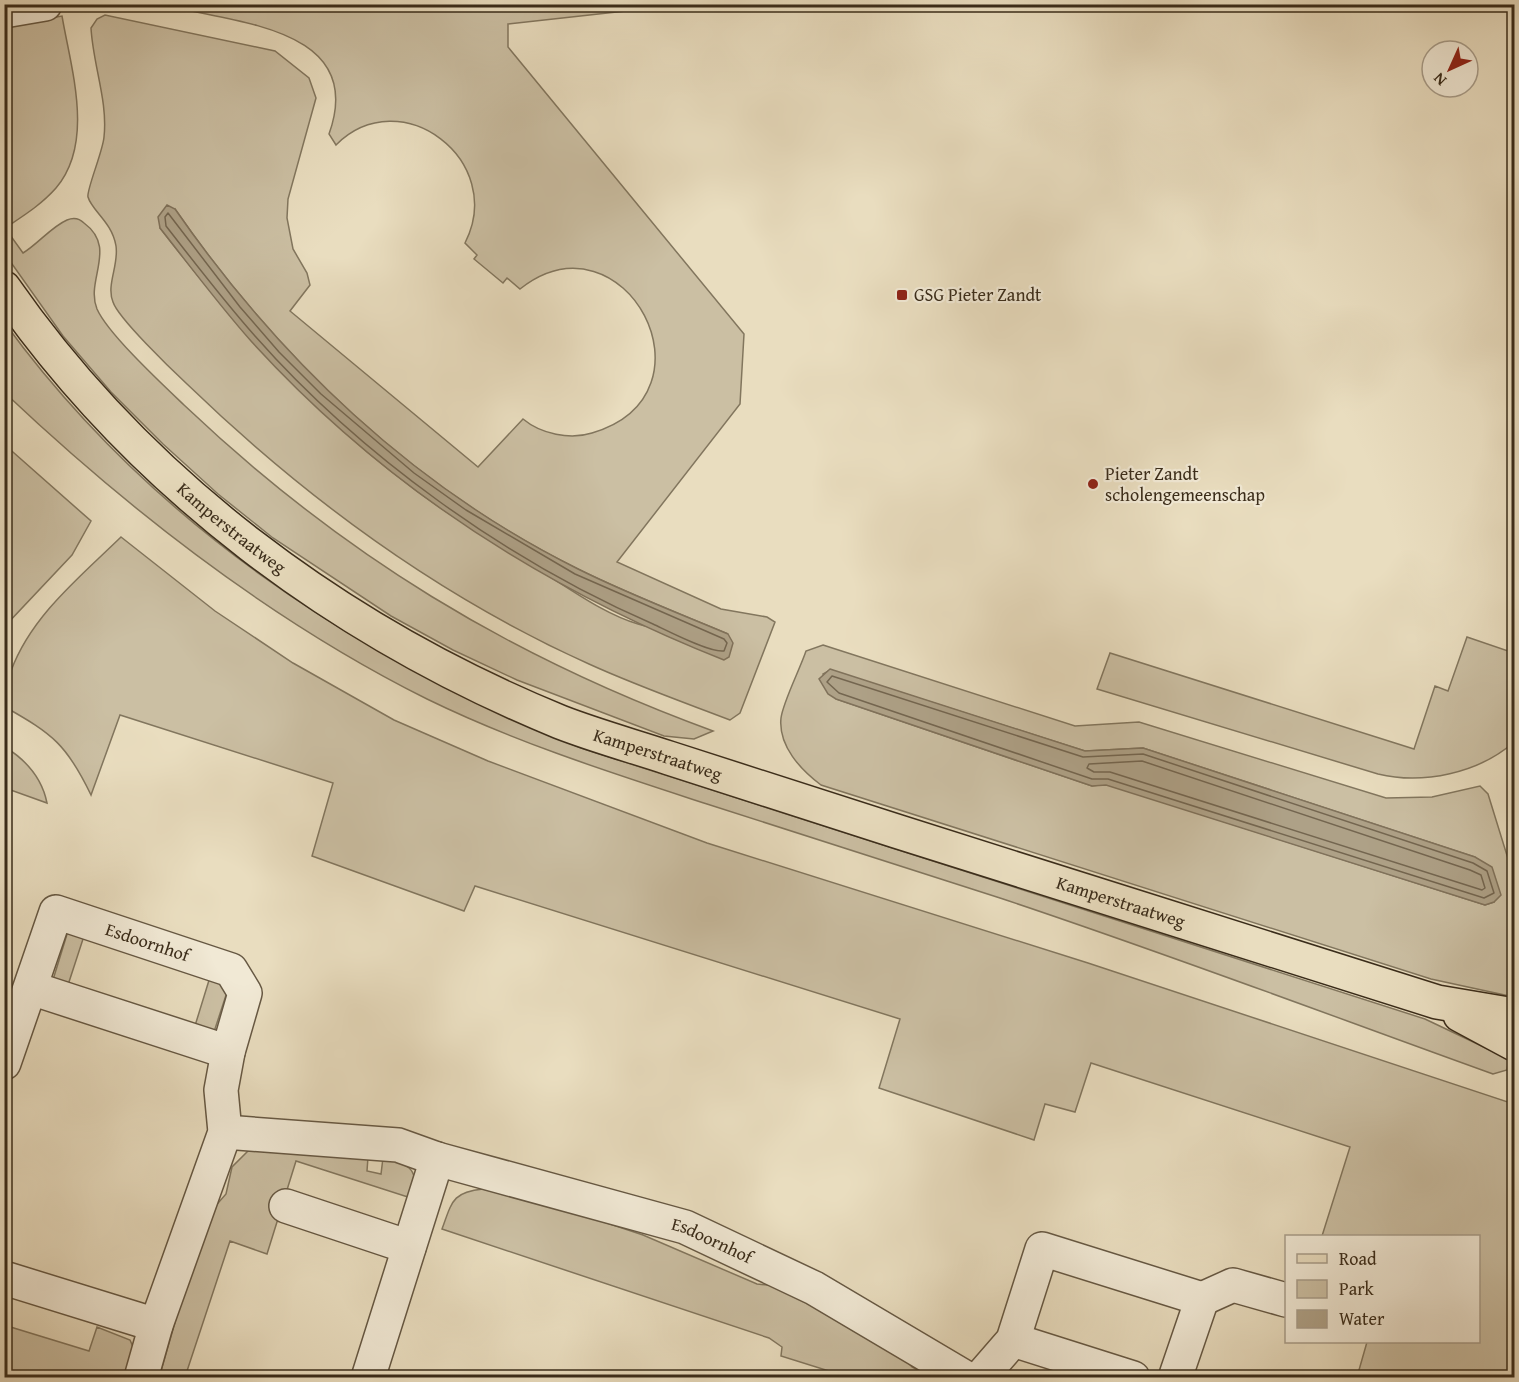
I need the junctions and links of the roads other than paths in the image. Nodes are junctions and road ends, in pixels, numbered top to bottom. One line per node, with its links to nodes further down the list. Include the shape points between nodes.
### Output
1 (45, 4): 2 (street)
2 (4, 11)
3 (4, 288): 5 (main road, Kamperstraatweg, via 75,380 118,426 178,486 234,533 358,620 491,692 565,724)
4 (31, 988): 8 (street); 8 (street, Esdoornhof, via 56,912 231,970 245,993); 9 (street, Esdoornhof)
5 (1437, 1002): 6 (main road, Kamperstraatweg); 7 (main road, Kamperstraatweg)
6 (1515, 1015)
7 (1515, 1044)
8 (228, 1052): 10 (street, Esdoornhof, via 221,1090)
9 (4, 1063)
10 (225, 1132): 11 (street, Esdoornhof, via 398,1145); 17 (street, Esdoornhof)
11 (437, 1159): 13 (street); 21 (street, Esdoornhof, via 685,1227 814,1288)
12 (286, 1206): 13 (street)
13 (409, 1247): 20 (street)
14 (4, 1278): 17 (street)
15 (1285, 1298): 16 (street, via 1233,1285)
16 (1202, 1299): 18 (street, via 1042,1249); 24 (street)
17 (156, 1325): 19 (street, Esdoornhof)
18 (1013, 1340): 22 (street); 23 (street)
19 (141, 1377)
20 (368, 1377)
21 (966, 1377)
22 (980, 1377)
23 (1133, 1377)
24 (1175, 1377)

